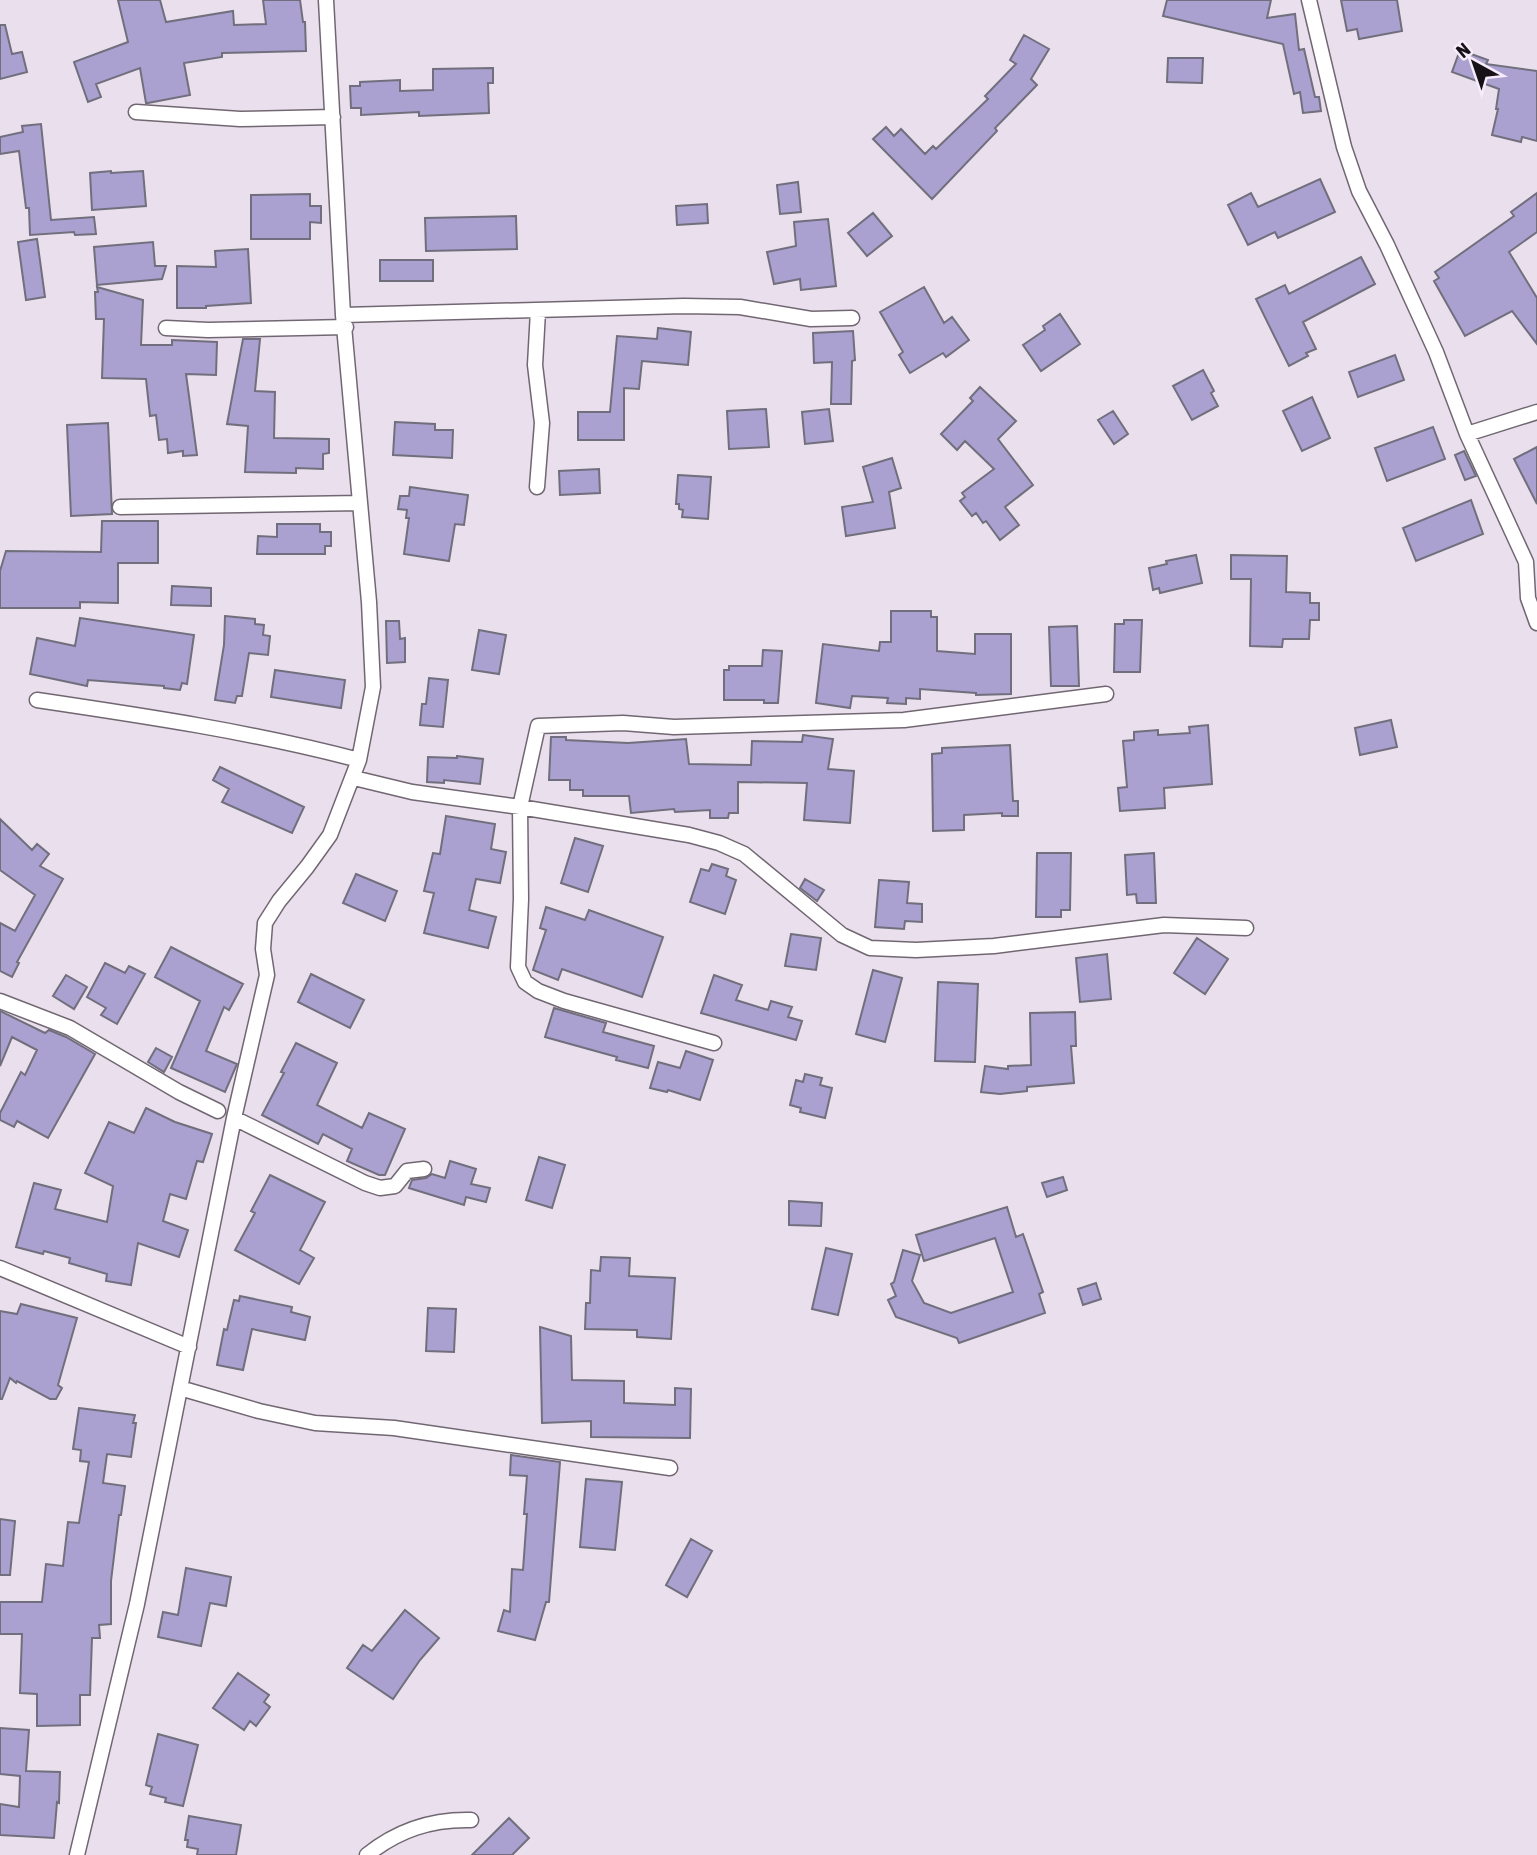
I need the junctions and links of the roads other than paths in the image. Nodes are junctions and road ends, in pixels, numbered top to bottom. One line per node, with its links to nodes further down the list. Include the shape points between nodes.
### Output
1 (326, 0): 4 (street)
2 (1309, 0): 10 (street, via 1359,191 1436,352)
3 (136, 113): 4 (street, via 240,119)
4 (333, 117): 7 (street)
5 (538, 311): 6 (street, via 740,307 811,319); 7 (street); 11 (street, via 536,365 542,423)
6 (852, 318)
7 (345, 321): 8 (street, via 208,330); 12 (street)
8 (166, 328)
9 (1537, 412): 10 (street)
10 (1467, 434): 14 (street, via 1526,562 1528,598)
11 (537, 487)
12 (360, 503): 13 (street); 17 (street, via 373,687)
13 (120, 507)
14 (1537, 624)
15 (1106, 694): 19 (street, via 904,720 538,726)
16 (37, 700): 17 (street, via 186,722)
17 (359, 760): 18 (street)
18 (354, 778): 19 (street, via 412,792); 24 (street, via 330,835 265,923 267,975)
19 (520, 807): 20 (street, via 719,843 744,854 842,934 870,948 994,946 1164,925); 22 (street, via 518,967 525,982 564,1000)
20 (1246, 928)
21 (0, 1001): 23 (street, via 70,1028)
22 (713, 1044)
23 (218, 1111)
24 (234, 1118): 25 (street, via 380,1188 395,1186 407,1171); 27 (street)
25 (424, 1169)
26 (0, 1268): 27 (street)
27 (189, 1347): 28 (street)
28 (180, 1388): 29 (street, via 315,1423 394,1428); 31 (street, via 137,1604)
29 (670, 1468)
30 (471, 1820): 32 (street, via 422,1824)
31 (77, 1855)
32 (367, 1855)

